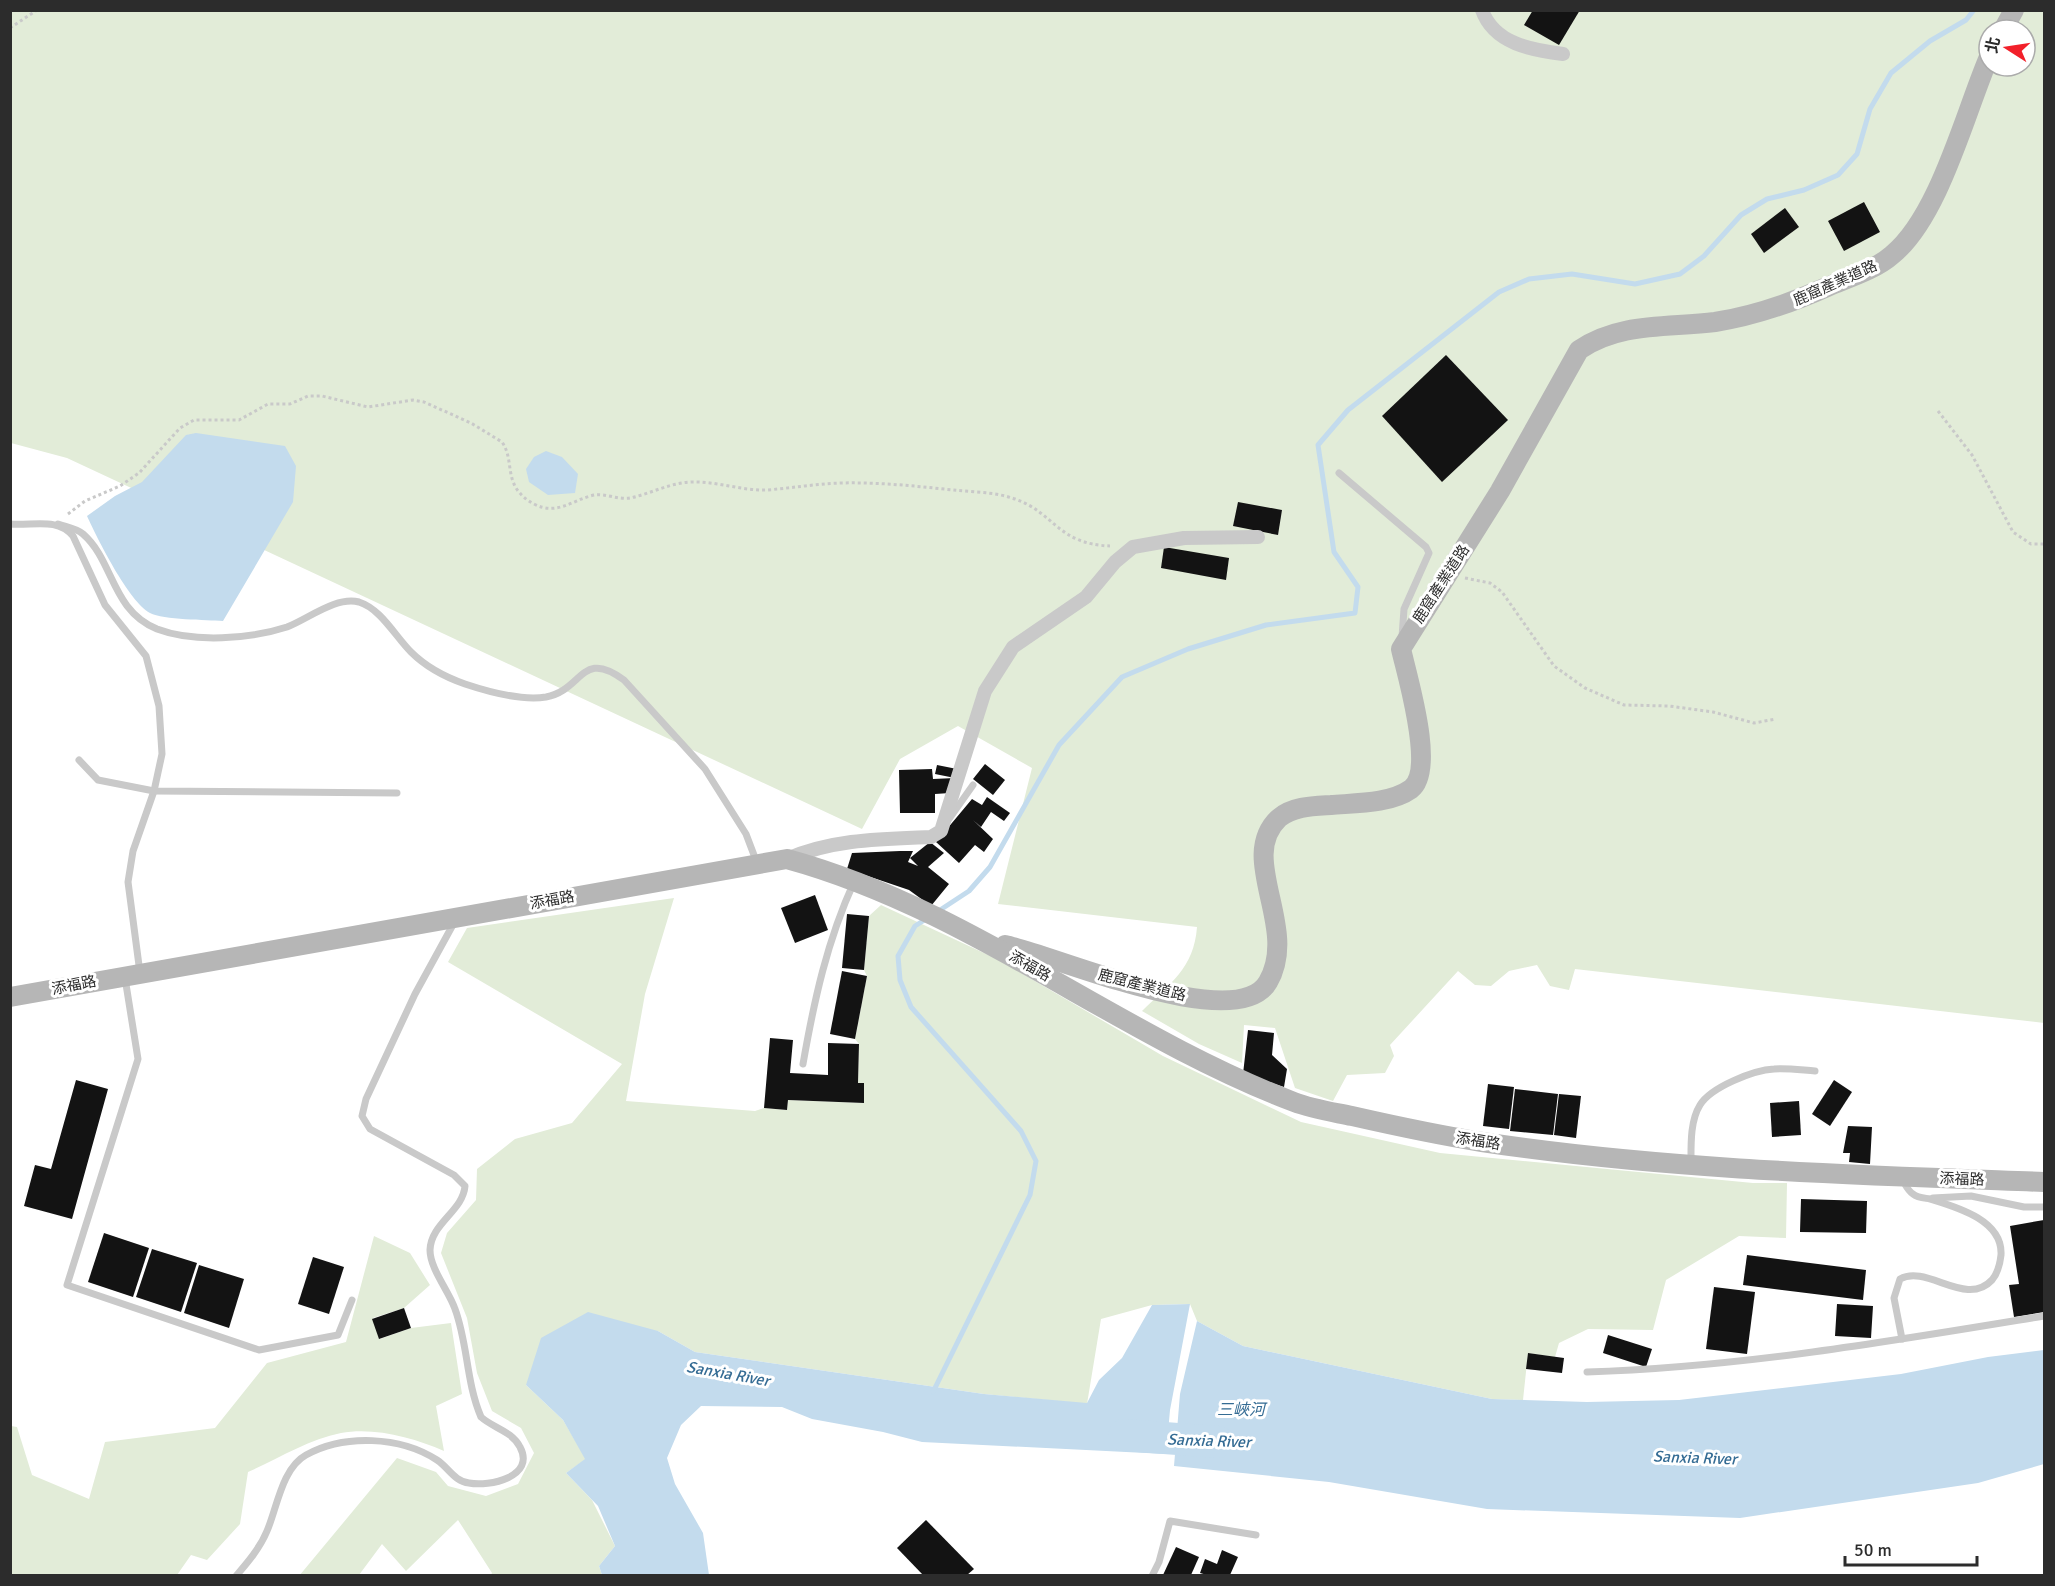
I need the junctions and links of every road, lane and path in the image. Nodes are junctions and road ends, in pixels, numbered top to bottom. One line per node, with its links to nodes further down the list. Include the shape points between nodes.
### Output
1 (37, 10): 3 (path)
2 (1482, 10): 4 (street, via 1501,38)
3 (10, 28)
4 (1563, 54)
5 (1981, 78): 14 (street, 鹿窟產業道路, via 1938,186 1918,224 1892,256 1793,302 1757,314 1621,331 1595,339 1580,350)
6 (1938, 411): 12 (path, via 1972,455 2013,532 2031,544)
7 (1339, 472): 15 (lane, via 1429,553 1404,609)
8 (10, 524): 9 (lane)
9 (44, 524): 10 (lane); 13 (path, via 139,473 180,428 194,420 239,420 268,404 290,404 314,395 368,407 413,400 440,407 502,442 513,481 521,494 541,507 571,506 594,495 630,498 689,482 768,490 813,484 898,484 1015,499 1079,542)
10 (58, 524): 19 (lane, via 73,536 105,605 146,656 161,727 162,754); 23 (lane, via 83,535 127,606 141,621 159,629 246,638 289,626 342,602 357,602 369,607 411,652 438,673 466,684 534,698 563,690 593,668 609,669 624,680 705,769 746,834)
11 (1258, 537): 13 (street, via 1184,538)
12 (2044, 544)
13 (1133, 547): 21 (street, via 1086,597 1013,647 996,671 967,742)
14 (1449, 575): 15 (street, 鹿窟產業道路); 16 (path, via 1490,584 1502,592 1554,666 1585,688 1624,705 1713,712 1754,723)
15 (1401, 648): 26 (street, 鹿窟產業道路, via 1422,754 1418,779 1397,795 1287,812 1266,834 1265,876 1279,936 1277,958 1265,988 1252,997 1232,1002 1198,999 1157,992 1032,951)
16 (1776, 719)
17 (79, 760): 19 (lane, via 98,780)
18 (973, 785): 21 (lane)
19 (154, 791): 20 (lane); 27 (lane, via 134,850 128,882)
20 (397, 793)
21 (941, 831): 22 (street, via 931,837 834,844)
22 (787, 860): 23 (street, 添福路); 24 (street, 添福路)
23 (757, 863): 25 (street, 添福路)
24 (855, 880): 26 (street, 添福路); 29 (lane, via 820,973)
25 (458, 916): 27 (street, 添福路); 41 (lane, via 415,994 362,1116 370,1129 454,1175 465,1186 462,1198 434,1235 432,1260 455,1309 466,1369 481,1417 501,1428 520,1446 520,1467 506,1479 477,1484 457,1480 439,1461 420,1451 370,1440 323,1447 304,1456 291,1470 267,1531)
26 (988, 942): 31 (street, 添福路, via 1164,1043 1297,1103 1439,1136 1588,1156)
27 (132, 974): 28 (street, 添福路); 36 (lane, via 138,1059 68,1285 259,1350 338,1335)
28 (10, 997)
29 (803, 1064)
30 (1815, 1071): 31 (lane, via 1770,1069 1708,1094 1694,1123)
31 (1690, 1164): 32 (street, 添福路)
32 (1901, 1176): 33 (street, 添福路); 34 (lane, via 1913,1194)
33 (2044, 1182)
34 (1927, 1198): 35 (lane, via 1971,1196); 38 (lane, via 1989,1226 2001,1248 2000,1262 1996,1275 1977,1289 1949,1286 1916,1275 1900,1279 1894,1298)
35 (2044, 1207)
36 (352, 1300)
37 (2044, 1316): 38 (lane)
38 (1902, 1339): 39 (lane, via 1761,1360)
39 (1587, 1372)
40 (1256, 1535): 42 (lane, via 1170,1521)
41 (236, 1575)
42 (1152, 1575)

